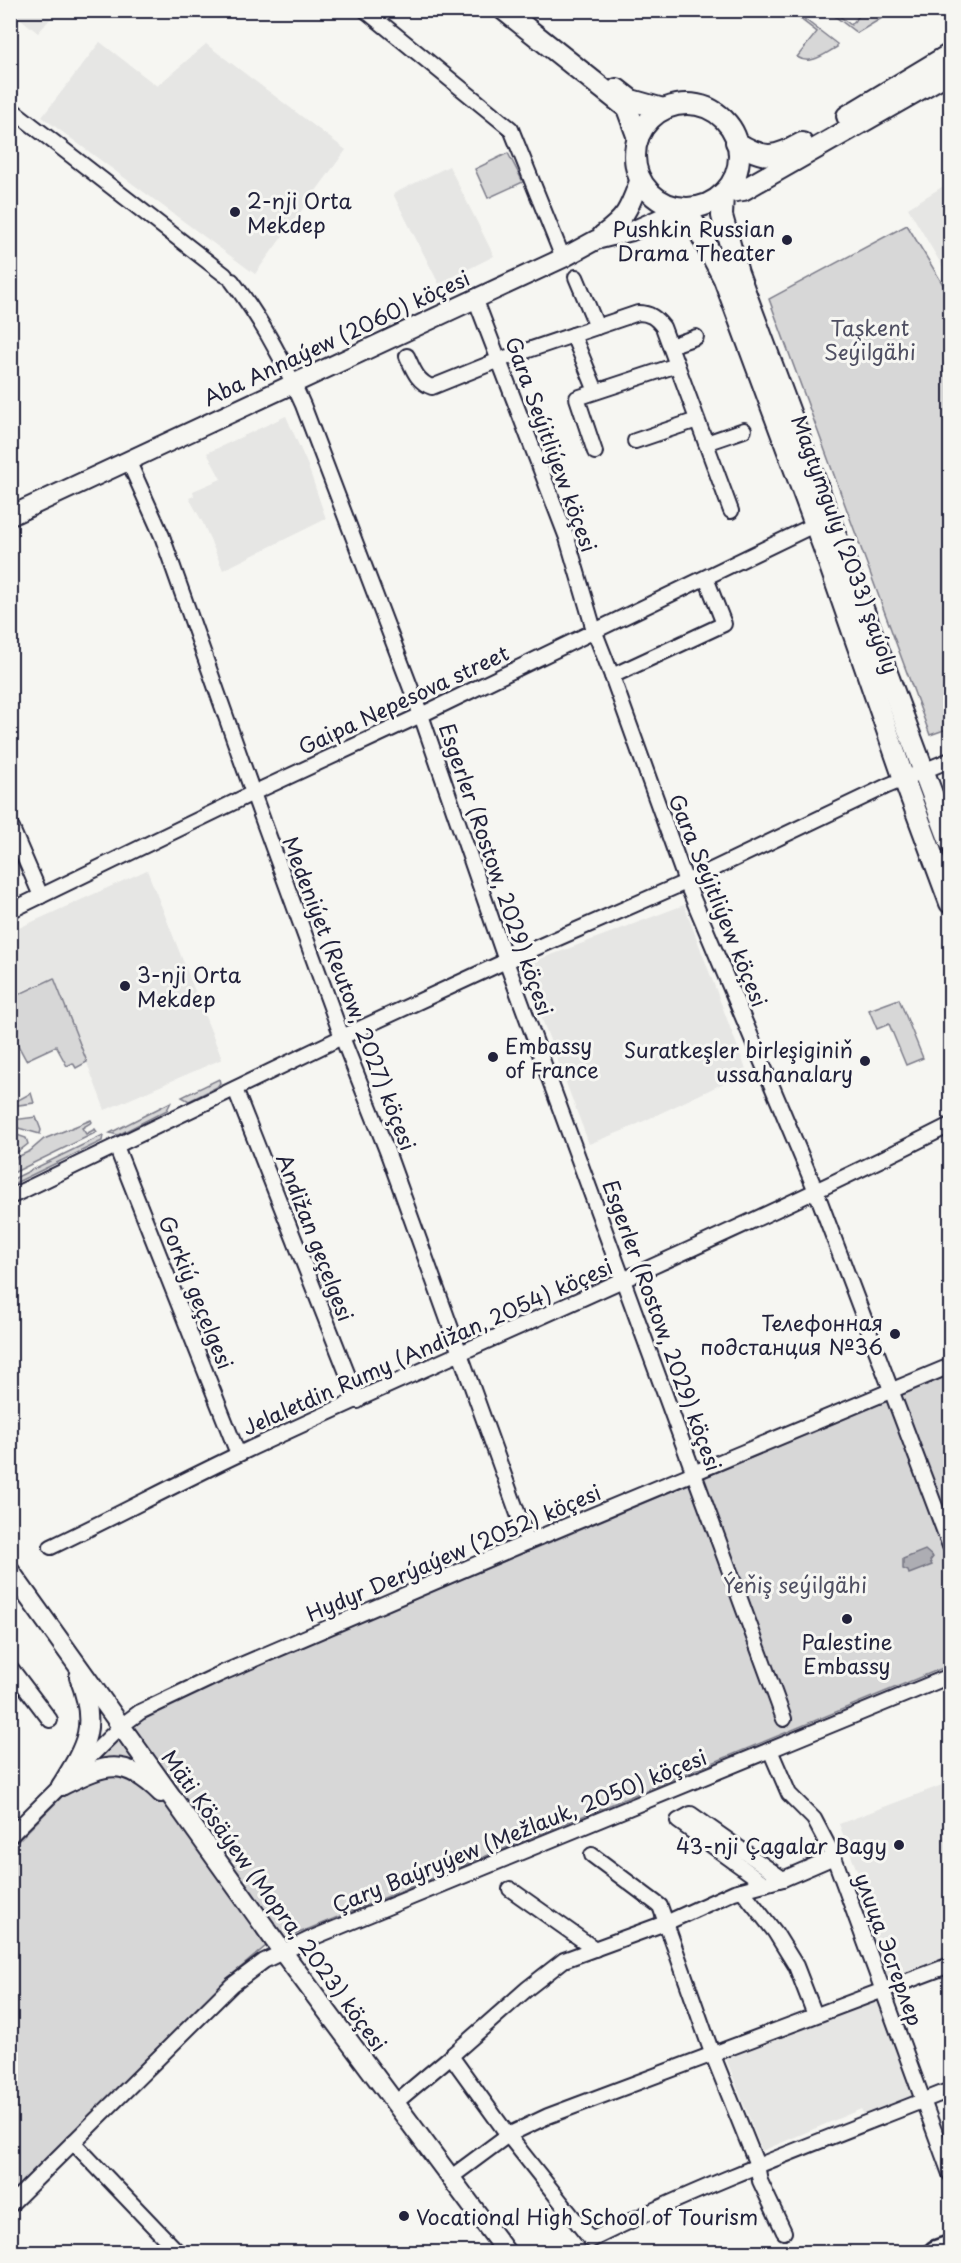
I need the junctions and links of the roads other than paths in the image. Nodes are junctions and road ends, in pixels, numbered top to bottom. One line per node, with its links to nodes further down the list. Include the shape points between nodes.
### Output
1 (365, 10): 14 (street, via 512,129)
2 (504, 10): 8 (main road, via 627,108)
3 (519, 10): 7 (main road, via 631,100)
4 (951, 54): 9 (main road, via 784,153 755,153)
5 (951, 72): 11 (main road, via 743,190)
6 (10, 108): 24 (street, Esgerler (Rostow, 2029) köçesi, via 228,278 249,302)
7 (663, 109): 8 (main road, via 651,118); 9 (main road, via 690,104 705,108 730,127)
8 (638, 138): 10 (main road, via 635,152)
9 (736, 142): 11 (main road, via 736,170)
10 (640, 179): 12 (main road, via 659,200); 13 (street, via 628,210)
11 (723, 193): 12 (main road, via 697,207); 40 (main road, Magtymguly (2033) şaýoly, via 722,216 738,273)
12 (684, 208): 13 (street, Aba Annaýew (2060) köçesi, via 632,231); 34 (main road, Magtymguly (2033) şaýoly, via 724,279)
13 (596, 240): 14 (street, Aba Annaýew (2060) köçesi)
14 (563, 258): 16 (street, Aba Annaýew (2060) köçesi)
15 (576, 277): 17 (street)
16 (476, 298): 22 (street, Gara Seýitliýew köçesi); 24 (street, Aba Annaýew (2060) köçesi)
17 (597, 327): 18 (street); 20 (street, via 646,313 663,327)
18 (573, 335): 22 (street); 25 (street)
19 (696, 337): 20 (street)
20 (670, 346): 23 (street)
21 (407, 356): 22 (street, via 417,376 432,387)
22 (499, 360): 36 (street, Gara Seýitliýew köçesi, via 567,538)
23 (677, 364): 25 (street); 26 (street)
24 (294, 384): 31 (street, Aba Annaýew (2060) köçesi); 38 (street, Esgerler (Rostow, 2029) köçesi)
25 (596, 391): 30 (street, via 576,400)
26 (697, 420): 28 (street); 29 (street)
27 (744, 430): 29 (street)
28 (635, 441)
29 (706, 443): 32 (street)
30 (595, 452)
31 (128, 460): 33 (street, Aba Annaýew (2060) köçesi); 42 (street, Medeniýet (Reutow, 2027) köçesi, via 166,534)
32 (731, 511)
33 (10, 516)
34 (814, 525): 35 (street, Gaipa Nepesova street); 41 (main road, Magtymguly (2033) şaýoly)
35 (706, 578): 36 (street, Gaipa Nepesova street); 37 (street, via 724,624)
36 (594, 630): 37 (street, Gara Seýitliýew köçesi); 38 (street, Gaipa Nepesova street)
37 (612, 676): 45 (street, Gara Seýitliýew köçesi)
38 (421, 715): 42 (street, Gaipa Nepesova street); 49 (street, Esgerler (Rostow, 2029) köçesi)
39 (951, 760): 40 (street)
40 (923, 771): 41 (street); 44 (main road, Magtymguly (2033) şaýoly)
41 (904, 779): 45 (street); 47 (main road, Magtymguly (2033) şaýoly)
42 (253, 793): 46 (street, Gaipa Nepesova street); 50 (street, Medeniýet (Reutow, 2027) köçesi)
43 (10, 824): 46 (street)
44 (951, 842)
45 (686, 882): 49 (street); 54 (street, Gara Seýitliýew köçesi)
46 (41, 896): 48 (street, Gaipa Nepesova street)
47 (951, 903)
48 (10, 911)
49 (506, 961): 50 (street); 56 (street, Esgerler (Rostow, 2029) köçesi)
50 (342, 1037): 51 (street); 57 (street, Medeniýet (Reutow, 2027) köçesi)
51 (235, 1089): 53 (street); 60 (street, Andižan geçelgesi)
52 (951, 1125): 54 (street, Jelaletdin Rumy (Andižan, 2054) köçesi)
53 (116, 1146): 55 (street); 61 (street, Gorkiý geçelgesi)
54 (816, 1191): 56 (street, Jelaletdin Rumy (Andižan, 2054) köçesi); 59 (street, Gara Seýitliýew köçesi)
55 (10, 1197)
56 (624, 1280): 57 (street, Jelaletdin Rumy (Andižan, 2054) köçesi); 62 (street, Esgerler (Rostow, 2029) köçesi)
57 (460, 1353): 60 (street, Jelaletdin Rumy (Andižan, 2054) köçesi); 63 (street, Medeniýet (Reutow, 2027) köçesi)
58 (951, 1366): 59 (street, Hydyr Derýaýew (2052) köçesi)
59 (891, 1390): 62 (street, Hydyr Derýaýew (2052) köçesi); 64 (street, Gara Seýitliýew köçesi)
60 (358, 1401): 61 (street, Jelaletdin Rumy (Andižan, 2054) köçesi)
61 (238, 1454): 65 (street, Jelaletdin Rumy (Andižan, 2054) köçesi)
62 (694, 1473): 63 (street, Hydyr Derýaýew (2052) köçesi); 70 (street, Esgerler (Rostow, 2029) köçesi)
63 (528, 1542): 72 (street, Hydyr Derýaýew (2052) köçesi, via 220,1674 140,1712)
64 (951, 1546)
65 (51, 1547)
66 (10, 1571): 67 (street, Mäti Kösäýew (Mopra, 2023) köçesi)
67 (66, 1648): 72 (street, Mäti Kösäýew (Mopra, 2023) köçesi); 74 (street, via 85,1690 90,1714 85,1744)
68 (10, 1667): 71 (street)
69 (951, 1676): 73 (street, Çary Baýryýew (Mežlauk, 2050) köçesi)
70 (784, 1719)
71 (50, 1720)
72 (121, 1726): 74 (street, Hydyr Derýaýew (2052) köçesi); 75 (street, Mäti Kösäýew (Mopra, 2023) köçesi)
73 (770, 1750): 78 (street, улица Эсгерлер, via 789,1794 814,1819); 85 (street, Çary Baýryýew (Mežlauk, 2050) köçesi)
74 (61, 1786): 75 (street, via 96,1769 123,1768 142,1777); 76 (street, Hydyr Derýaýew (2052) köçesi)
75 (186, 1816): 85 (street, Mäti Kösäýew (Mopra, 2023) köçesi)
76 (10, 1836)
77 (592, 1855): 83 (street, via 660,1906)
78 (834, 1857): 79 (street); 87 (street, улица Эсгерлер)
79 (783, 1879): 80 (street); 80 (street, via 691,1814 678,1821)
80 (765, 1884): 82 (street)
81 (510, 1889): 84 (street)
82 (742, 1890): 83 (street); 88 (street, via 796,1966)
83 (668, 1922): 84 (street); 89 (street)
84 (595, 1949): 90 (street, via 564,1960 545,1974)
85 (282, 1952): 93 (street, Mäti Kösäýew (Mopra, 2023) köçesi); 95 (street, Çary Baýryýew (Mežlauk, 2050) köçesi, via 232,1985)
86 (951, 1965): 87 (street)
87 (882, 1989): 88 (street); 92 (street, улица Эсгерлер)
88 (815, 2015): 89 (street)
89 (712, 2053): 94 (street); 96 (street)
90 (451, 2056): 93 (street); 94 (street)
91 (951, 2090): 92 (street)
92 (923, 2101): 96 (street); 97 (street, улица Эсгерлер)
93 (394, 2103): 98 (street, Mäti Kösäýew (Mopra, 2023) köçesi)
94 (508, 2135): 96 (street, via 591,2240); 98 (street)
95 (73, 2142): 99 (street, Çary Baýryýew (Mežlauk, 2050) köçesi); 102 (street)
96 (757, 2165): 100 (street, via 760,2181)
97 (951, 2174)
98 (450, 2178): 103 (street, Mäti Kösäýew (Mopra, 2023) köçesi)
99 (10, 2205)
100 (784, 2232)
101 (951, 2247): 104 (main road)
102 (178, 2253)
103 (506, 2253)
104 (936, 2253)

